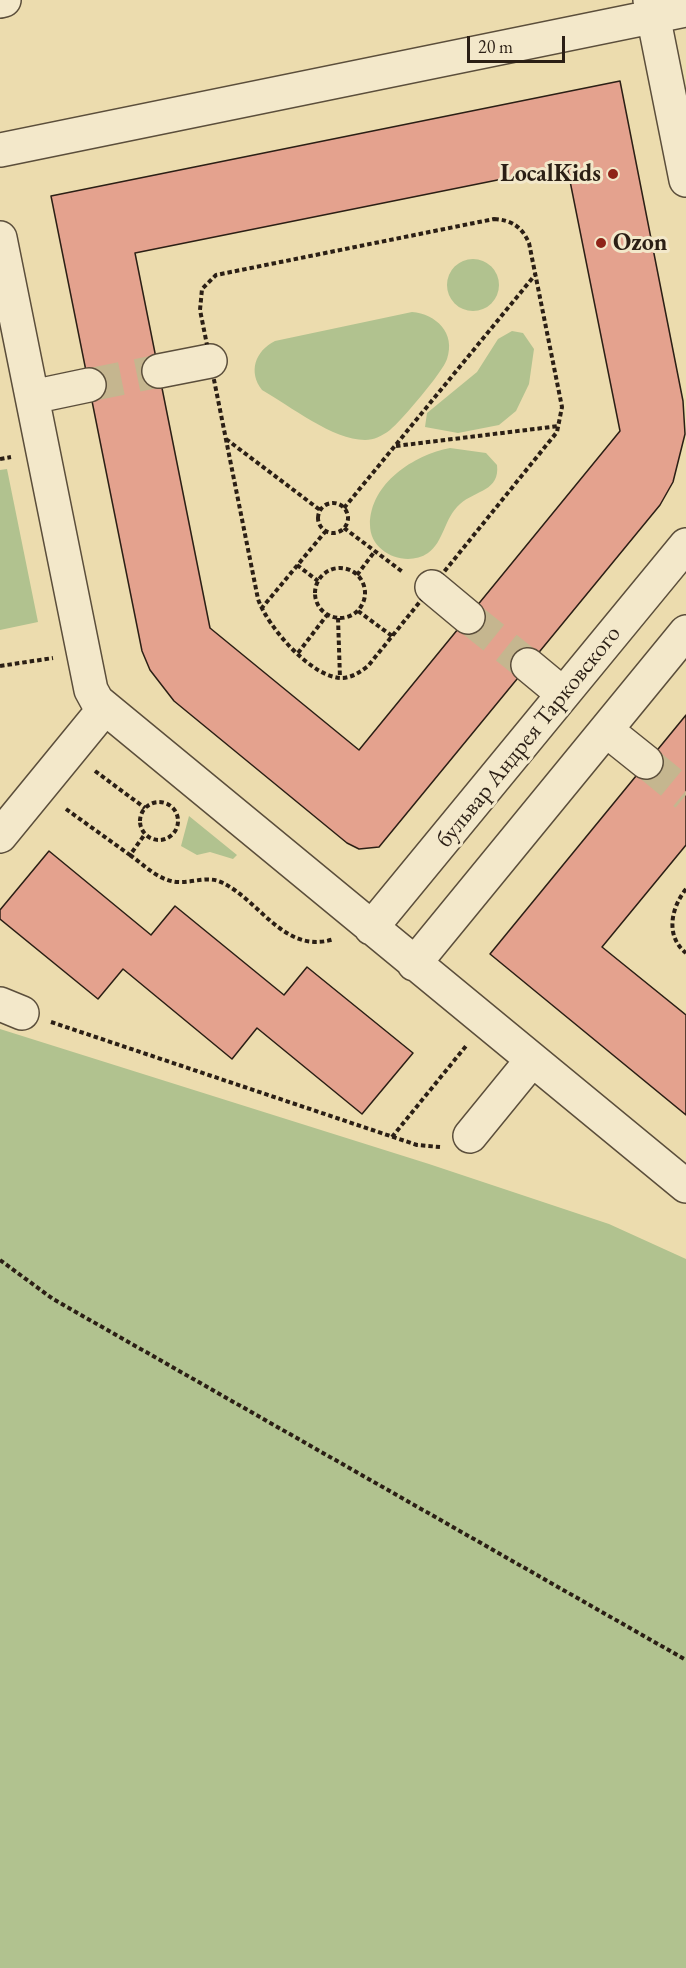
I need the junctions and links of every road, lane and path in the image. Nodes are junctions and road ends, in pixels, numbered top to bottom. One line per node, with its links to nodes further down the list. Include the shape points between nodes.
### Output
1 (652, 8): 2 (street); 3 (street); 4 (street)
2 (686, 10)
3 (0, 150)
4 (686, 180)
5 (0, 238): 10 (street)
6 (535, 274): 7 (path, via 524,232 506,220 494,219 216,275 202,289 200,298); 11 (path, via 562,407); 13 (path)
7 (210, 361): 8 (street); 12 (path)
8 (159, 371)
9 (89, 385): 10 (street)
10 (32, 397): 31 (street)
11 (559, 426): 13 (path); 23 (path, via 552,441)
12 (226, 439): 15 (path); 24 (path)
13 (395, 446): 14 (path)
14 (344, 508): 15 (path, via 329,503); 16 (path, via 348,518)
15 (320, 510): 17 (path, via 318,519)
16 (345, 528): 17 (path, via 336,533); 19 (path)
17 (325, 532): 20 (path)
18 (686, 545): 36 (street, бульвар Андрея Тарковского)
19 (375, 551): 21 (path); 23 (path)
20 (297, 565): 22 (path); 24 (path)
21 (357, 575): 22 (path, via 344,568 336,569); 25 (path, via 365,592)
22 (318, 581): 26 (path, via 315,596)
23 (423, 585): 27 (street); 30 (path)
24 (261, 609): 32 (path, via 274,630)
25 (358, 611): 28 (path); 30 (path)
26 (327, 615): 28 (path); 32 (path)
27 (468, 617)
28 (338, 618): 35 (path)
29 (686, 632): 38 (street)
30 (392, 636): 35 (path, via 368,666 356,675)
31 (84, 653): 34 (path); 37 (street, via 91,690)
32 (298, 653): 35 (path, via 320,670)
33 (528, 665): 36 (street)
34 (0, 666)
35 (340, 678)
36 (563, 694): 47 (street, бульвар Андрея Тарковского)
37 (104, 709): 39 (street); 47 (street)
38 (606, 730): 40 (street); 49 (street)
39 (69, 752): 41 (street); 42 (path)
40 (646, 762)
41 (39, 789): 44 (street); 45 (path)
42 (145, 808): 43 (path, via 140,825); 43 (path, via 164,802 177,816 177,826 164,840)
43 (145, 834): 45 (path)
44 (0, 836)
45 (130, 855): 47 (path, via 170,881 206,879 223,883 289,936 305,941 319,942 342,935)
46 (686, 889): 48 (path, via 673,911 672,922 674,936)
47 (364, 923): 49 (street)
48 (686, 953)
49 (414, 964): 51 (street)
50 (11, 1008): 54 (path)
51 (485, 1022): 52 (street); 54 (path)
52 (532, 1060): 53 (street); 55 (street)
53 (470, 1136): 54 (path, via 440,1148)
54 (392, 1137)
55 (686, 1186)
56 (0, 1260): 57 (path, via 53,1299)
57 (686, 1660)

